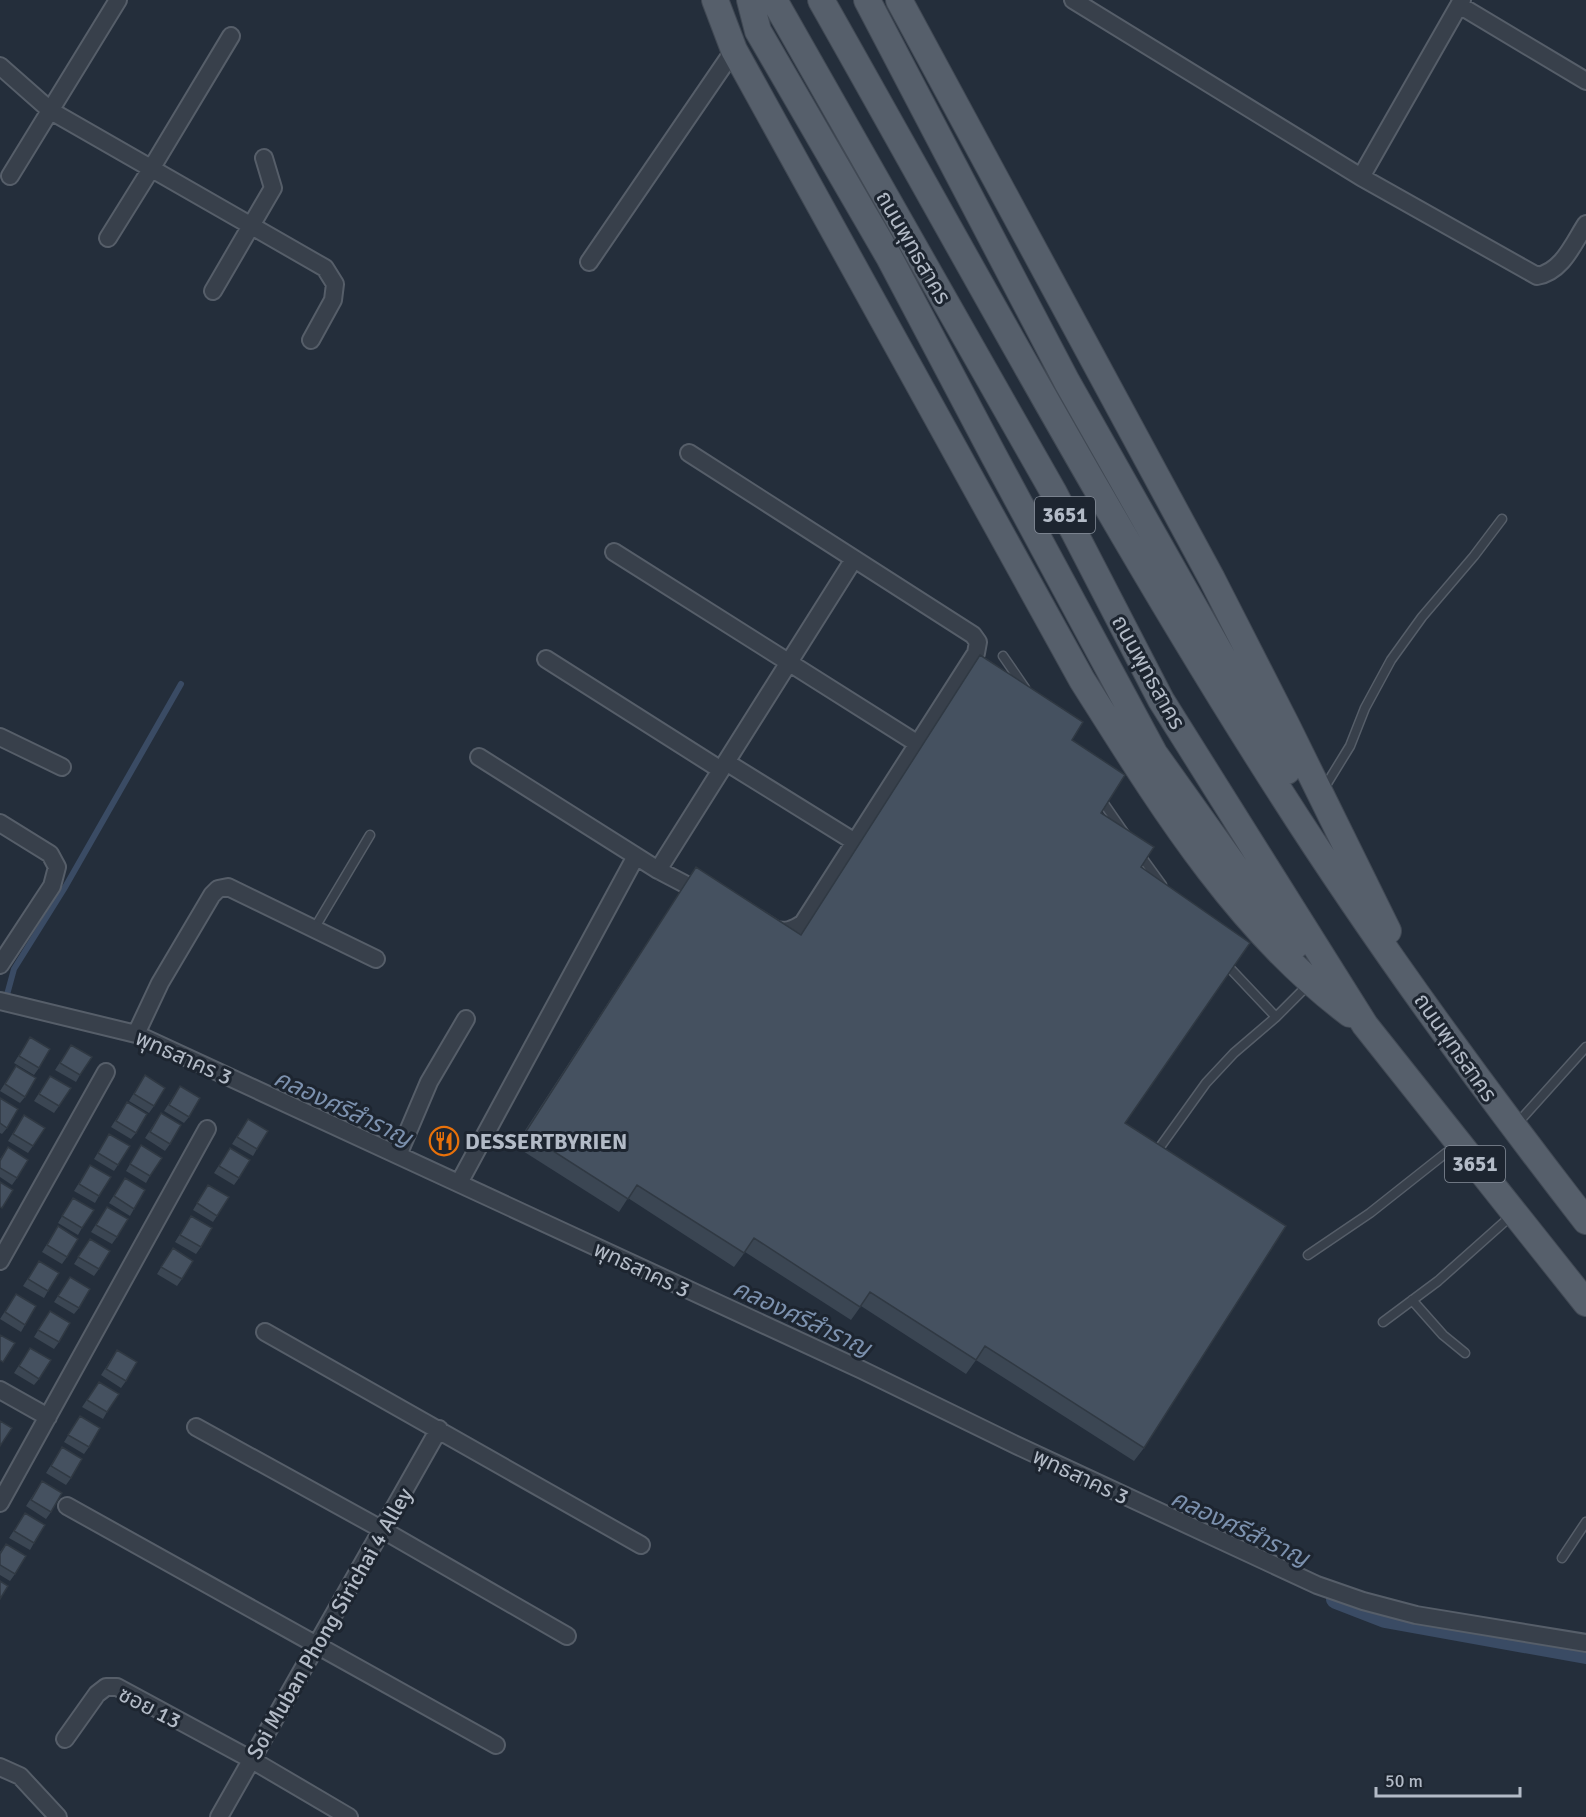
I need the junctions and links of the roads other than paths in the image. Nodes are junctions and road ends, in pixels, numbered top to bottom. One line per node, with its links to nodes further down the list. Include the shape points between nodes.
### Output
1 (118, 0): 14 (street)
2 (715, 0): 11 (main road)
3 (750, 0): 57 (main road, via 758,31 889,257 1154,753 1273,918)
4 (774, 0): 57 (main road, ถนนพุทธสาคร / 3651, via 1054,493 1161,700)
5 (821, 0): 53 (main road, ถนนพุทธสาคร / 3651, via 1079,457 1221,697 1327,864)
6 (867, 0): 53 (main road, via 1067,382 1258,722)
7 (899, 0): 38 (main road, via 1212,579)
8 (1073, 0): 18 (street)
9 (1460, 3): 13 (street); 18 (street)
10 (231, 36): 16 (street)
11 (734, 50): 22 (street); 52 (main road, via 1082,680 1205,864 1248,917)
12 (0, 66): 14 (street)
13 (1586, 81)
14 (51, 111): 16 (street); 17 (street)
15 (264, 158): 20 (street, via 273,188)
16 (152, 169): 20 (street); 21 (street)
17 (10, 176)
18 (1361, 177): 19 (street, via 1537,276 1549,274 1562,262)
19 (1586, 224)
20 (250, 226): 23 (street); 24 (street, via 325,268 335,284 333,300)
21 (108, 237)
22 (589, 262)
23 (213, 291)
24 (311, 340)
25 (689, 453): 28 (street)
26 (1502, 519): 38 (lane, via 1391,660 1350,746)
27 (614, 552): 31 (street)
28 (854, 559): 31 (street); 34 (street, via 973,635 978,642 976,653)
29 (1003, 657): 32 (lane)
30 (546, 659): 36 (street)
31 (788, 663): 34 (street); 36 (street)
32 (1030, 696)
33 (0, 737): 37 (street)
34 (918, 744): 42 (street)
35 (479, 757): 43 (street)
36 (723, 766): 42 (street); 44 (street)
37 (63, 767)
38 (1320, 794): 53 (main road)
39 (1098, 795): 45 (lane)
40 (0, 823): 51 (street, via 50,854 57,867 52,886)
41 (370, 835): 48 (lane)
42 (855, 842): 47 (street, via 803,923 781,932)
43 (636, 856): 44 (street); 66 (street)
44 (657, 870): 46 (street)
45 (1167, 892)
46 (718, 901)
47 (758, 922)
48 (314, 929): 50 (street); 58 (street, via 228,887 218,889 160,983)
49 (1219, 956): 55 (lane)
50 (376, 959)
51 (0, 965)
52 (1312, 981): 55 (lane); 57 (main road)
53 (1418, 993): 61 (main road, ถนนพุทธสาคร / 3651)
54 (0, 1001): 58 (street, พุทธสาคร 3)
55 (1276, 1017): 65 (lane, via 1206,1083)
56 (466, 1019): 64 (street, via 429,1082)
57 (1365, 1025): 63 (main road, ถนนพุทธสาคร / 3651)
58 (136, 1034): 64 (street, พุทธสาคร 3)
59 (1586, 1047): 61 (lane)
60 (106, 1072): 70 (street)
61 (1514, 1128): 68 (main road, ถนนพุทธสาคร / 3651)
62 (207, 1129): 77 (street)
63 (1459, 1143): 67 (main road, ถนนพุทธสาคร / 3651); 69 (lane, via 1370,1213)
64 (398, 1155): 66 (street, พุทธสาคร 3)
65 (1155, 1155)
66 (459, 1183): 87 (street, พุทธสาคร 3, via 1317,1585 1416,1615)
67 (1514, 1213): 71 (lane); 72 (main road, ถนนพุทธสาคร / 3651)
68 (1586, 1221)
69 (1308, 1255)
70 (0, 1261)
71 (1412, 1300): 73 (lane); 75 (lane)
72 (1586, 1303)
73 (1383, 1322)
74 (265, 1332): 79 (street)
75 (1465, 1353)
76 (0, 1390): 77 (street)
77 (48, 1417): 80 (street)
78 (196, 1427): 83 (street)
79 (439, 1430): 83 (street, Soi Muban Phong Sirichai 4 Alley); 84 (street)
80 (0, 1503)
81 (67, 1506): 88 (street)
82 (1586, 1522): 85 (lane)
83 (382, 1530): 86 (street); 88 (street, Soi Muban Phong Sirichai 4 Alley)
84 (641, 1545)
85 (1562, 1558)
86 (567, 1636)
87 (1586, 1643)
88 (318, 1644): 90 (street); 91 (street, Soi Muban Phong Sirichai 4 Alley)
89 (65, 1739): 91 (street, ซอย 13, via 97,1694 117,1687)
90 (496, 1745)
91 (252, 1760): 94 (street, Soi Muban Phong Sirichai 4 Alley); 95 (street, ซอย 13)
92 (0, 1767): 93 (street, via 20,1776)
93 (58, 1817)
94 (219, 1817)
95 (349, 1817)

